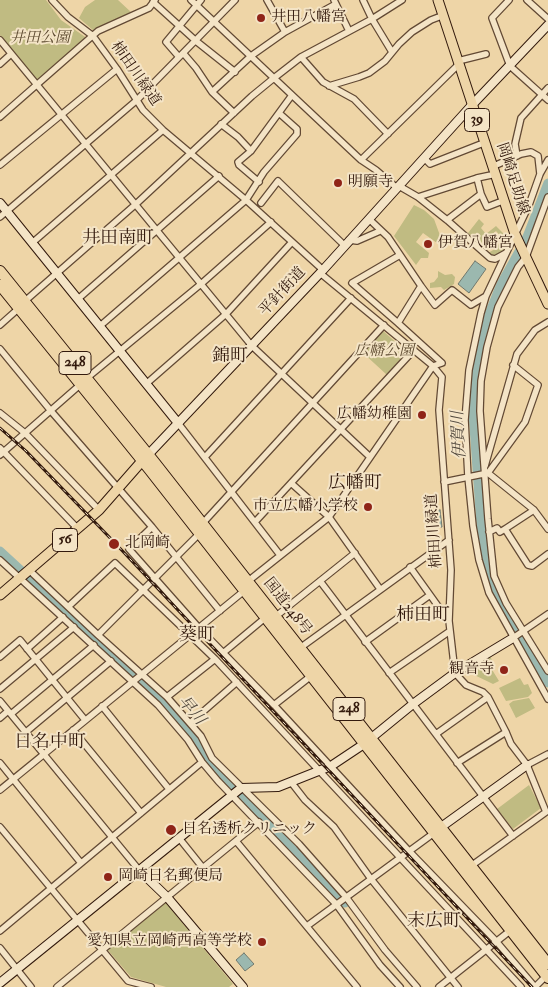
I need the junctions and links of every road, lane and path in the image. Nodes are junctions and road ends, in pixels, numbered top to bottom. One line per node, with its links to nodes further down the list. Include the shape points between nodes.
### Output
1 (52, 0): 20 (street, 柿田川緑道)
2 (235, 0): 15 (street)
3 (266, 0): 19 (street)
4 (363, 0): 13 (street)
5 (402, 0): 13 (street)
6 (438, 0): 12 (main road, 岡崎足助線 / 39)
7 (508, 0): 31 (street, via 492,18)
8 (527, 0): 14 (street)
9 (154, 1): 16 (street); 20 (street, via 149,8)
10 (196, 2): 15 (street); 16 (street)
11 (335, 2): 18 (street); 19 (street)
12 (444, 15): 23 (street, via 412,32); 29 (main road, 岡崎足助線 / 39)
13 (372, 19): 18 (street); 23 (street)
14 (548, 19)
15 (214, 23): 22 (street); 27 (street)
16 (180, 25): 22 (street); 26 (street, via 166,42)
17 (548, 25): 31 (street, 平針街道)
18 (349, 31): 28 (street)
19 (285, 32): 27 (street)
20 (93, 36): 32 (street, 柿田川緑道); 35 (street)
21 (0, 40): 24 (street)
22 (196, 41): 26 (street); 33 (street)
23 (392, 52): 36 (street, via 369,73)
24 (12, 54): 30 (street); 35 (street)
25 (486, 54): 29 (street)
26 (181, 56): 38 (street, via 196,68); 41 (street)
27 (251, 56): 33 (street); 34 (street)
28 (301, 57): 34 (street); 36 (street)
29 (459, 62): 43 (main road, 岡崎足助線 / 39); 50 (street)
30 (0, 64)
31 (510, 66): 39 (street); 43 (street, 平針街道)
32 (116, 69): 41 (street, 柿田川緑道); 46 (street)
33 (235, 72): 38 (street)
34 (274, 78): 40 (street); 44 (street)
35 (37, 85): 46 (street); 47 (street)
36 (329, 86): 50 (street, via 354,99)
37 (548, 88): 39 (street)
38 (212, 92): 44 (street)
39 (542, 94): 42 (street); 55 (street, via 521,118 515,144)
40 (292, 95): 45 (street); 57 (street)
41 (137, 100): 49 (street, 柿田川緑道); 52 (street)
42 (548, 100)
43 (472, 105): 51 (main road, 岡崎足助線 / 39); 56 (street, 平針街道)
44 (234, 113): 48 (street)
45 (279, 113): 53 (street); 66 (street, via 297,129 297,134)
46 (61, 114): 52 (street); 59 (street)
47 (0, 117)
48 (221, 124): 53 (street); 54 (street)
49 (163, 130): 54 (street, 柿田川緑道); 61 (street)
50 (388, 134): 57 (street)
51 (486, 142): 56 (street, via 430,164); 60 (main road, 岡崎足助線 / 39)
52 (86, 144): 61 (street); 77 (street)
53 (251, 151): 66 (street, via 238,162)
54 (192, 152): 63 (street, 柿田川緑道); 76 (street)
55 (517, 156): 60 (street); 62 (street, via 530,152 538,156)
56 (425, 159): 67 (street, 平針街道)
57 (361, 160): 67 (street)
58 (548, 160): 62 (street)
59 (0, 165)
60 (495, 170): 64 (street); 72 (main road, 岡崎足助線 / 39)
61 (111, 174): 76 (street); 86 (street)
62 (540, 174): 65 (street); 84 (street)
63 (219, 176): 71 (street, 柿田川緑道); 82 (street)
64 (477, 178): 68 (street); 69 (street)
65 (548, 178)
66 (259, 182): 71 (street)
67 (398, 187): 69 (street); 79 (street, 平針街道)
68 (481, 194): 72 (street, via 487,207); 80 (street)
69 (418, 197): 80 (street)
70 (548, 197): 75 (street)
71 (246, 200): 81 (street, 柿田川緑道); 91 (street)
72 (504, 200): 84 (main road, 岡崎足助線 / 39)
73 (0, 203): 77 (street)
74 (261, 203): 87 (street, via 278,181)
75 (546, 203): 89 (street)
76 (136, 204): 82 (street); 94 (street)
77 (7, 211): 78 (street); 86 (street)
78 (0, 217)
79 (369, 219): 83 (street); 87 (street, 平針街道)
80 (447, 220): 88 (street, via 490,258)
81 (271, 222): 85 (street, 柿田川緑道); 95 (street)
82 (157, 230): 91 (street); 101 (street)
83 (380, 231): 87 (street); 90 (street)
84 (516, 236): 88 (street); 89 (main road, 岡崎足助線 / 39)
85 (292, 242): 93 (street, 柿田川緑道); 104 (street)
86 (32, 243): 94 (street)
87 (346, 243): 93 (street, 平針街道)
88 (506, 253): 99 (street)
89 (525, 254): 98 (main road, 39); 129 (street, via 498,307 487,347 480,391)
90 (400, 255): 97 (street); 106 (street, via 352,283)
91 (180, 258): 95 (street); 108 (street)
92 (0, 271): 103 (highway, 国道248号 / 248)
93 (322, 271): 100 (street, 柿田川緑道); 110 (street, 平針街道)
94 (56, 273): 101 (street); 103 (street)
95 (201, 284): 104 (street); 113 (street)
96 (0, 285): 103 (highway, 国道248号 / 248)
97 (421, 286): 99 (street, via 435,305 452,290 471,306); 106 (street)
98 (545, 294): 102 (main road, 39)
99 (486, 296): 130 (street, via 466,393)
100 (351, 298): 109 (street, 柿田川緑道); 116 (street)
101 (78, 299): 108 (street)
102 (548, 304)
103 (22, 305): 107 (street); 117 (highway, 国道248号 / 248)
104 (226, 314): 110 (street); 118 (street)
105 (548, 322): 114 (street, via 535,330)
106 (398, 323): 115 (street, via 442,363)
107 (0, 325)
108 (100, 326): 113 (street)
109 (384, 326): 112 (street, 柿田川緑道); 119 (street)
110 (252, 346): 116 (street); 122 (street, 平針街道)
111 (0, 349): 120 (street)
112 (414, 350): 115 (street, 柿田川緑道); 123 (street)
113 (120, 351): 117 (street); 118 (street)
114 (513, 365): 129 (street); 129 (street, via 538,385 525,422)
115 (433, 366): 127 (street); 131 (street, 柿田川緑道, via 442,377 439,410)
116 (281, 374): 119 (street); 126 (street)
117 (84, 381): 120 (street); 128 (highway, 国道248号 / 248)
118 (146, 384): 122 (street)
119 (313, 403): 123 (street); 134 (street)
120 (51, 411): 124 (street); 133 (street)
121 (0, 413): 124 (street)
122 (178, 423): 126 (street); 128 (street, 平針街道)
123 (340, 430): 127 (street); 132 (street)
124 (26, 432): 125 (street); 135 (street)
125 (1, 452): 141 (street)
126 (205, 457): 134 (street)
127 (370, 457): 137 (street)
128 (145, 458): 133 (main road, 平針街道 / 56); 140 (highway, 国道248号 / 248)
129 (485, 472): 130 (street); 136 (street); 144 (street)
130 (468, 477): 131 (street); 174 (street, via 479,560 489,593)
131 (444, 482): 145 (street, 柿田川緑道)
132 (292, 483): 137 (street); 138 (street)
133 (117, 488): 135 (main road, 平針街道 / 56); 139 (street)
134 (232, 492): 138 (street); 140 (street)
135 (99, 510): 141 (main road, 平針街道 / 56)
136 (534, 510): 142 (street); 143 (street)
137 (329, 517): 146 (street); 148 (street)
138 (255, 522): 148 (street)
139 (152, 528): 149 (street); 153 (street, via 129,549)
140 (200, 528): 149 (street); 156 (highway, 国道248号 / 248)
141 (78, 529): 152 (main road, 平針街道 / 56)
142 (505, 529): 144 (street); 147 (street, via 528,565 532,566)
143 (548, 529)
144 (489, 532): 171 (street, via 494,576)
145 (449, 540): 151 (street); 167 (street, 柿田川緑道)
146 (355, 553): 155 (street); 157 (street)
147 (548, 554)
148 (280, 555): 156 (street)
149 (176, 557): 153 (street); 162 (street)
150 (0, 560): 154 (street)
151 (410, 567): 157 (street); 160 (street)
152 (29, 570): 154 (main road, 56); 161 (street)
153 (155, 577): 158 (street); 169 (street)
154 (20, 578): 159 (main road, 56); 165 (street)
155 (320, 581): 163 (street); 166 (street)
156 (246, 586): 162 (street); 166 (highway, 国道248号 / 248)
157 (380, 589): 163 (street)
158 (143, 590): 161 (street, via 115,562); 172 (street); 173 (street)
159 (0, 594)
160 (430, 595): 167 (street); 175 (street)
161 (69, 606): 173 (street)
162 (220, 611): 169 (street)
163 (345, 614): 175 (street); 177 (street)
164 (548, 614): 171 (street)
165 (63, 617): 168 (street); 178 (street)
166 (270, 618): 177 (highway, 国道248号 / 248); 179 (street); 188 (highway, 国道248号 / 248)
167 (449, 621): 170 (street, 柿田川緑道)
168 (74, 627): 176 (street); 181 (street)
169 (199, 628): 172 (street); 179 (street)
170 (450, 631): 185 (street); 186 (street, 柿田川緑道)
171 (524, 632): 174 (street); 184 (street)
172 (190, 634): 182 (street); 187 (street)
173 (98, 635): 187 (street)
174 (513, 638): 186 (street); 196 (street)
175 (365, 642): 185 (street)
176 (94, 645): 183 (street); 189 (street)
177 (300, 648): 209 (highway, 国道248号 / 248)
178 (27, 649): 180 (street, via 20,640); 181 (street)
179 (223, 653): 199 (street)
180 (0, 657)
181 (35, 659): 189 (street); 192 (street)
182 (215, 659): 191 (street); 193 (street)
183 (111, 661): 190 (street); 195 (street)
184 (548, 672)
185 (389, 673): 198 (street)
186 (455, 673): 194 (street); 198 (street)
187 (142, 674): 190 (street); 193 (street)
188 (311, 676): 199 (street); 209 (highway, 国道248号 / 248)
189 (52, 680): 195 (street); 201 (street)
190 (132, 682): 200 (street); 212 (street, via 158,704)
191 (237, 682): 204 (street); 217 (street)
192 (0, 689)
193 (167, 697): 204 (street)
194 (488, 697): 207 (street); 208 (street)
195 (67, 698): 203 (street); 206 (street)
196 (548, 698)
197 (0, 701): 201 (street)
198 (414, 704): 208 (street); 209 (street)
199 (274, 705): 216 (street)
200 (102, 706): 203 (street); 222 (street)
201 (10, 713): 202 (street); 206 (street)
202 (0, 718)
203 (85, 720): 205 (street)
204 (190, 723): 220 (street, via 212,758)
205 (73, 730): 210 (street); 225 (street)
206 (26, 732): 210 (street)
207 (506, 732): 214 (street); 215 (street)
208 (436, 734): 214 (street)
209 (368, 741): 216 (street); 228 (highway, 国道248号 / 248)
210 (44, 754): 218 (street); 230 (street)
211 (548, 754): 215 (street)
212 (202, 762): 222 (street); 223 (street)
213 (0, 763): 218 (street)
214 (457, 763): 224 (street)
215 (527, 765): 224 (street); 229 (street, via 546,812)
216 (331, 766): 217 (street); 233 (street)
217 (320, 770): 219 (street); 234 (street)
218 (14, 779): 221 (street); 235 (street)
219 (291, 782): 220 (street, via 278,787); 239 (street, via 334,827)
220 (241, 788): 223 (street); 242 (street, via 299,844)
221 (0, 790)
222 (169, 790): 225 (street)
223 (232, 795): 226 (street); 231 (street)
224 (483, 797): 228 (street); 229 (street)
225 (141, 813): 230 (street)
226 (259, 822): 232 (street); 243 (street)
227 (0, 826): 240 (street)
228 (437, 831): 233 (street); 236 (highway, 国道248号 / 248); 246 (highway, 国道248号 / 248)
229 (513, 836): 236 (street)
230 (112, 837): 235 (street); 238 (street)
231 (179, 838): 237 (street); 238 (street)
232 (236, 841): 237 (street); 245 (street)
233 (409, 851): 234 (street); 248 (street)
234 (400, 858): 239 (street); 250 (street)
235 (81, 863): 240 (street)
236 (471, 866): 252 (highway, 国道248号 / 248)
237 (203, 868): 241 (street)
238 (139, 870): 241 (street); 244 (street)
239 (371, 879): 242 (street); 255 (street)
240 (51, 888): 244 (street); 247 (street)
241 (167, 897): 251 (street); 258 (street)
242 (346, 897): 243 (street); 264 (street)
243 (336, 904): 245 (street); 263 (street)
244 (77, 921): 251 (street); 253 (street)
245 (307, 926): 262 (street)
246 (511, 930): 248 (street); 254 (highway, 国道248号 / 248)
247 (0, 931)
248 (496, 941): 250 (street); 268 (street)
249 (0, 948): 253 (street)
250 (486, 949): 255 (street); 267 (street)
251 (102, 950): 257 (street); 260 (street)
252 (548, 964)
253 (17, 969): 256 (street); 259 (street)
254 (547, 977): 268 (street)
255 (450, 978): 265 (street); 266 (street)
256 (0, 983)
257 (127, 984): 261 (street)
258 (239, 986)
259 (31, 987)
260 (57, 987)
261 (151, 987)
262 (357, 987)
263 (400, 987)
264 (417, 987)
265 (439, 987)
266 (458, 987)
267 (521, 987)
268 (535, 987)

